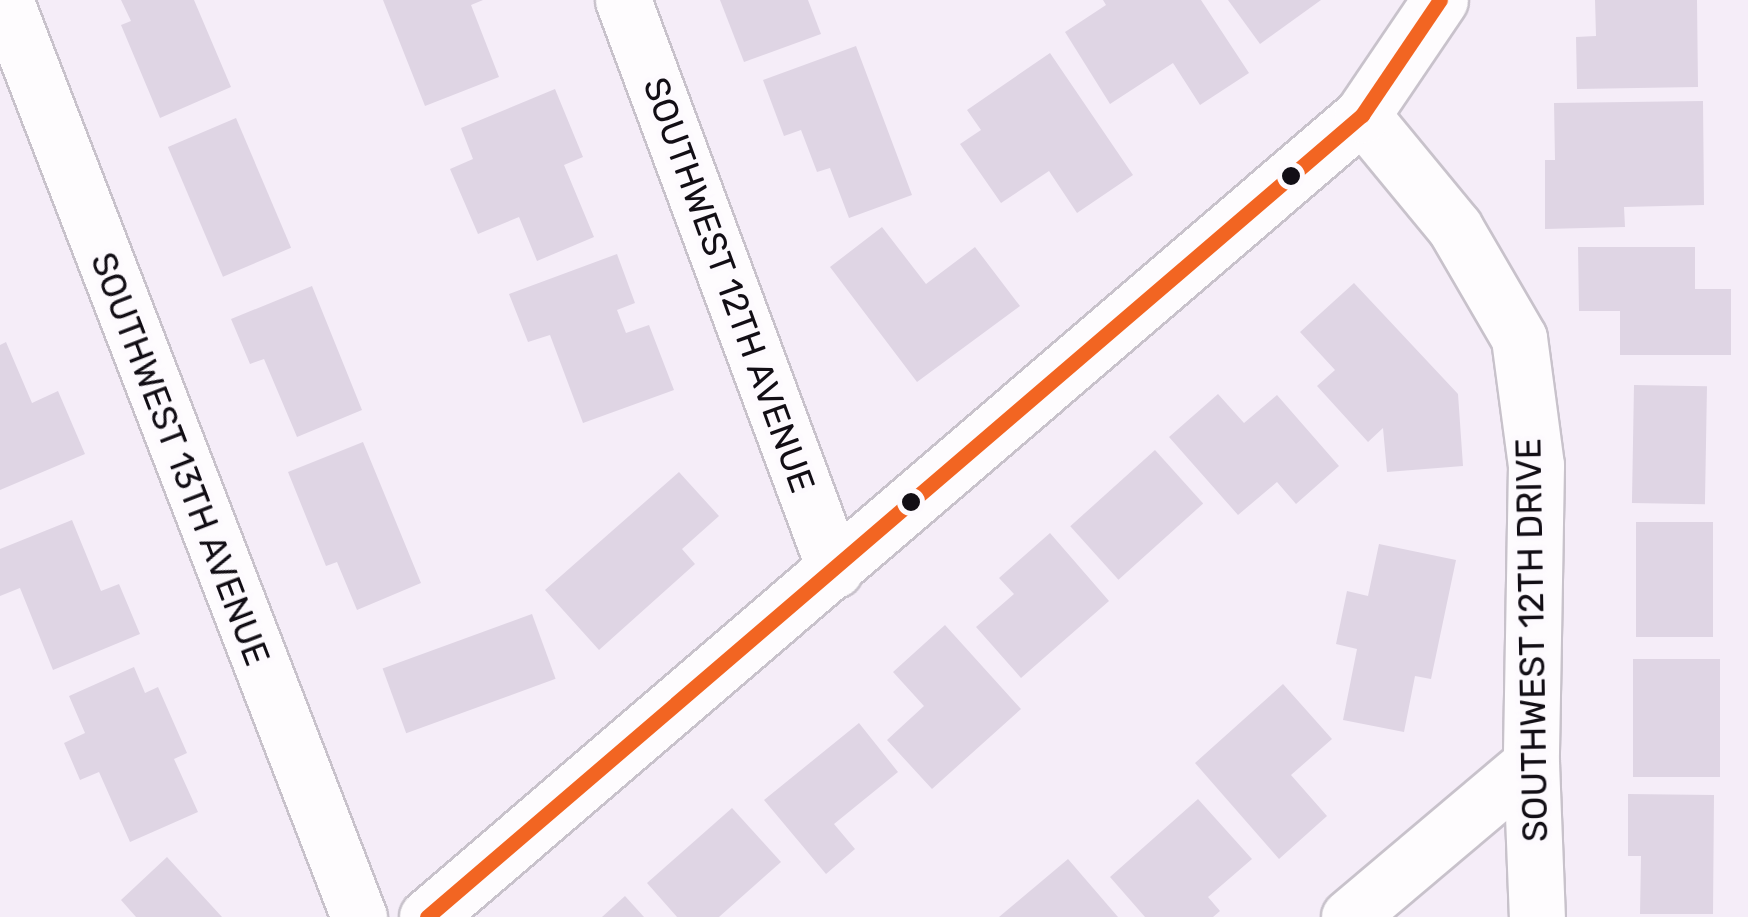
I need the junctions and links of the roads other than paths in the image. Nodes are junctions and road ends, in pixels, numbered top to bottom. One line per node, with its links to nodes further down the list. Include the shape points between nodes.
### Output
1 (5, 0): 7 (street, SOUTHWEST 13TH AVENUE)
2 (622, 0): 5 (street, SOUTHWEST 12TH AVENUE)
3 (1440, 0): 4 (street)
4 (1362, 115): 5 (street); 6 (street, SOUTHWEST 12TH DRIVE, via 1455,228 1519,338 1536,465)
5 (835, 570): 8 (street)
6 (1531, 762): 9 (street); 10 (street, SOUTHWEST 12TH DRIVE)
7 (358, 917)
8 (427, 917)
9 (1349, 917)
10 (1536, 917)

